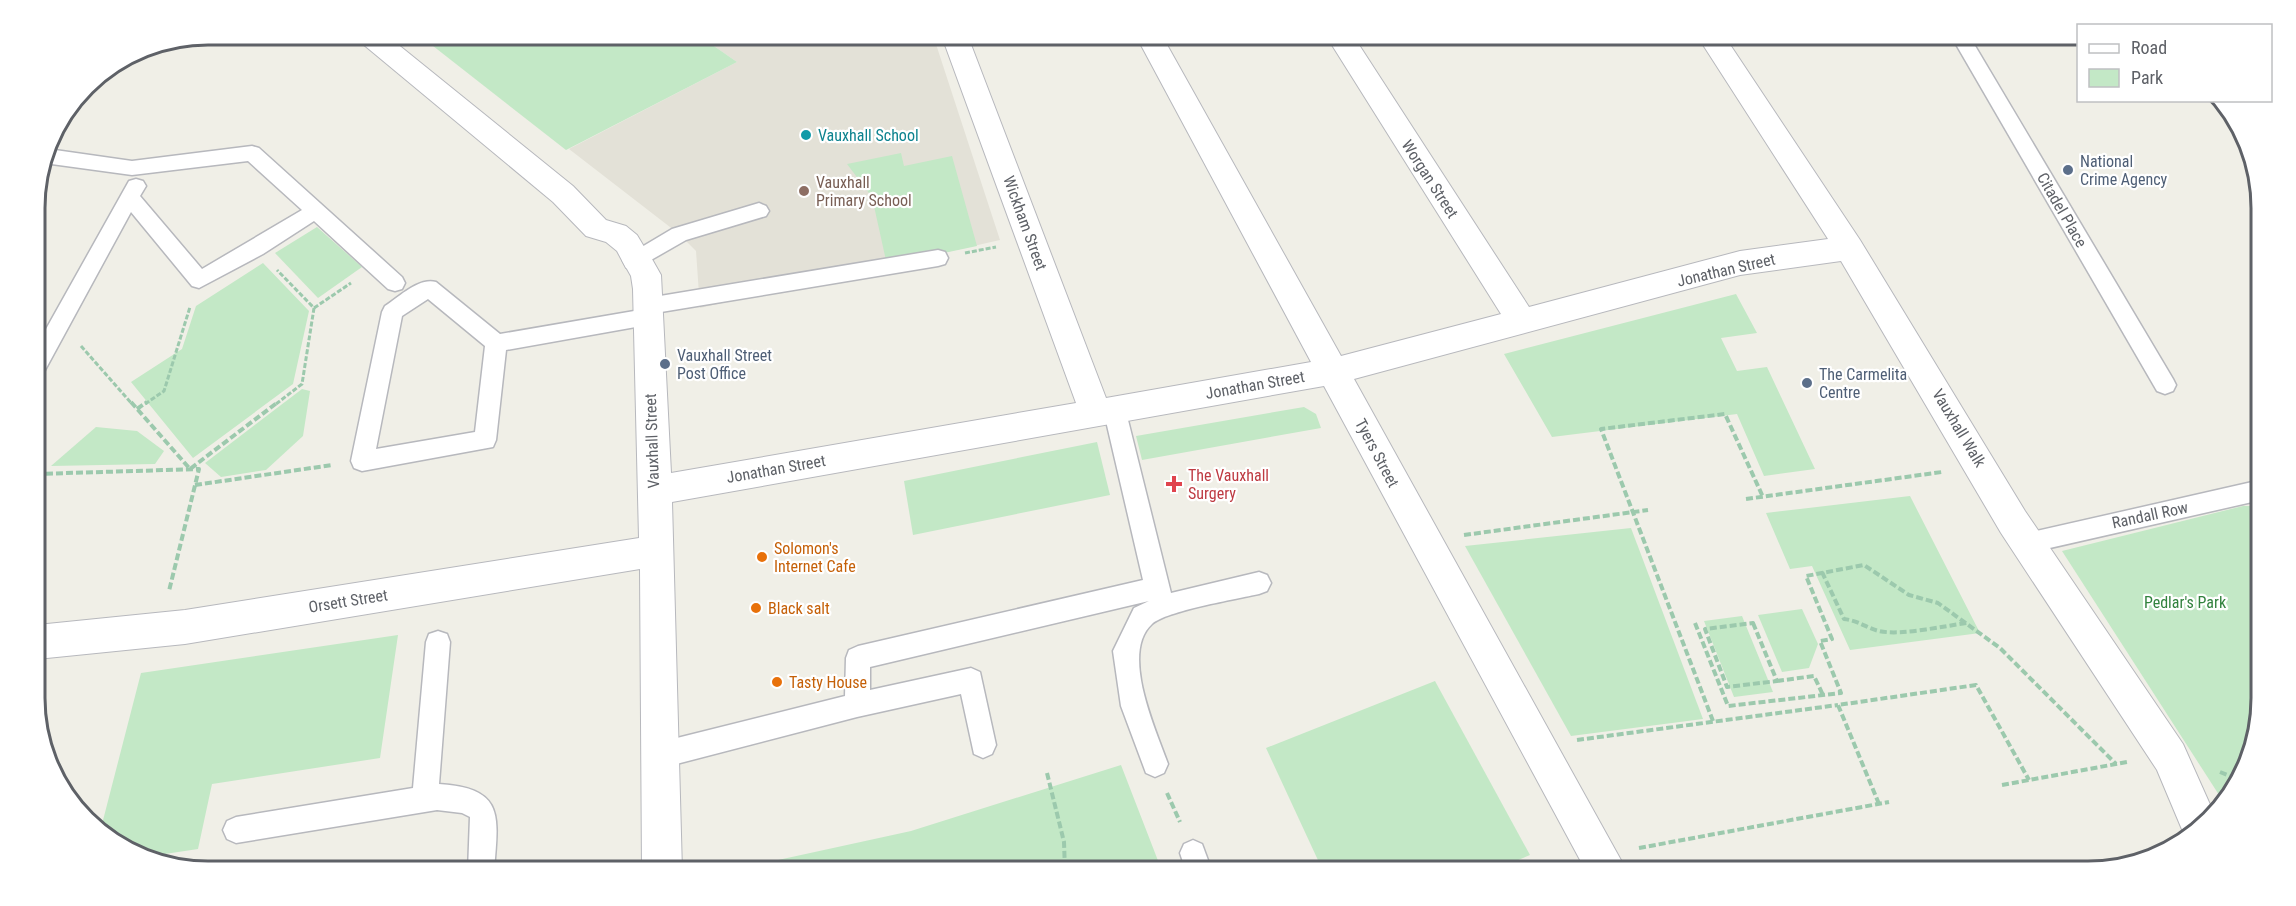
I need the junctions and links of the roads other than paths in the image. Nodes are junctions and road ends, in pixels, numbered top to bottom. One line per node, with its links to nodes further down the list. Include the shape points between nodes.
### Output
1 (380, 45): 14 (street, Vauxhall Street, via 563,194 596,228 616,234 627,243)
2 (958, 45): 22 (street, Wickham Street, via 1030,240)
3 (1154, 45): 20 (street, Tyers Street)
4 (1345, 45): 17 (street, Worgan Street)
5 (1716, 45): 12 (street, Vauxhall Walk)
6 (1965, 45): 21 (lane, Citadel Place)
7 (54, 157): 8 (lane, via 132,168)
8 (148, 166): 9 (lane); 10 (lane, via 252,153)
9 (130, 197): 10 (lane, via 199,280); 19 (lane)
10 (315, 211): 15 (lane)
11 (759, 211): 14 (lane, via 678,234)
12 (1849, 248): 17 (street, Jonathan Street, via 1740,263); 25 (street, Vauxhall Walk, via 2013,522)
13 (938, 258): 16 (lane)
14 (637, 260): 16 (street, Vauxhall Street, via 646,275)
15 (395, 283)
16 (648, 312): 18 (lane); 23 (street, Vauxhall Street)
17 (1523, 323): 20 (street, Jonathan Street)
18 (496, 343): 18 (lane, via 485,440 363,461 392,312 429,288)
19 (45, 350)
20 (1335, 371): 22 (street, Jonathan Street); 40 (street, Tyers Street)
21 (2165, 385)
22 (1104, 410): 23 (street, Jonathan Street); 28 (lane)
23 (653, 491): 26 (street, Vauxhall Street)
24 (2251, 492): 25 (lane, Randall Row)
25 (2033, 542): 36 (street, Vauxhall Walk, via 2170,757)
26 (657, 551): 29 (street, Orsett Street, via 160,630); 33 (street, Vauxhall Street)
27 (1259, 583): 28 (lane)
28 (1160, 597): 31 (lane, via 858,658); 34 (lane, via 1143,616 1125,651 1134,706)
29 (45, 641)
30 (438, 642): 35 (lane)
31 (857, 705): 32 (lane, via 971,680); 33 (lane)
32 (983, 745)
33 (661, 754): 39 (street, Vauxhall Street)
34 (1155, 764)
35 (425, 799): 37 (lane); 38 (lane, via 461,798 483,812)
36 (2197, 818)
37 (236, 830)
38 (481, 861)
39 (662, 861)
40 (1602, 861)

